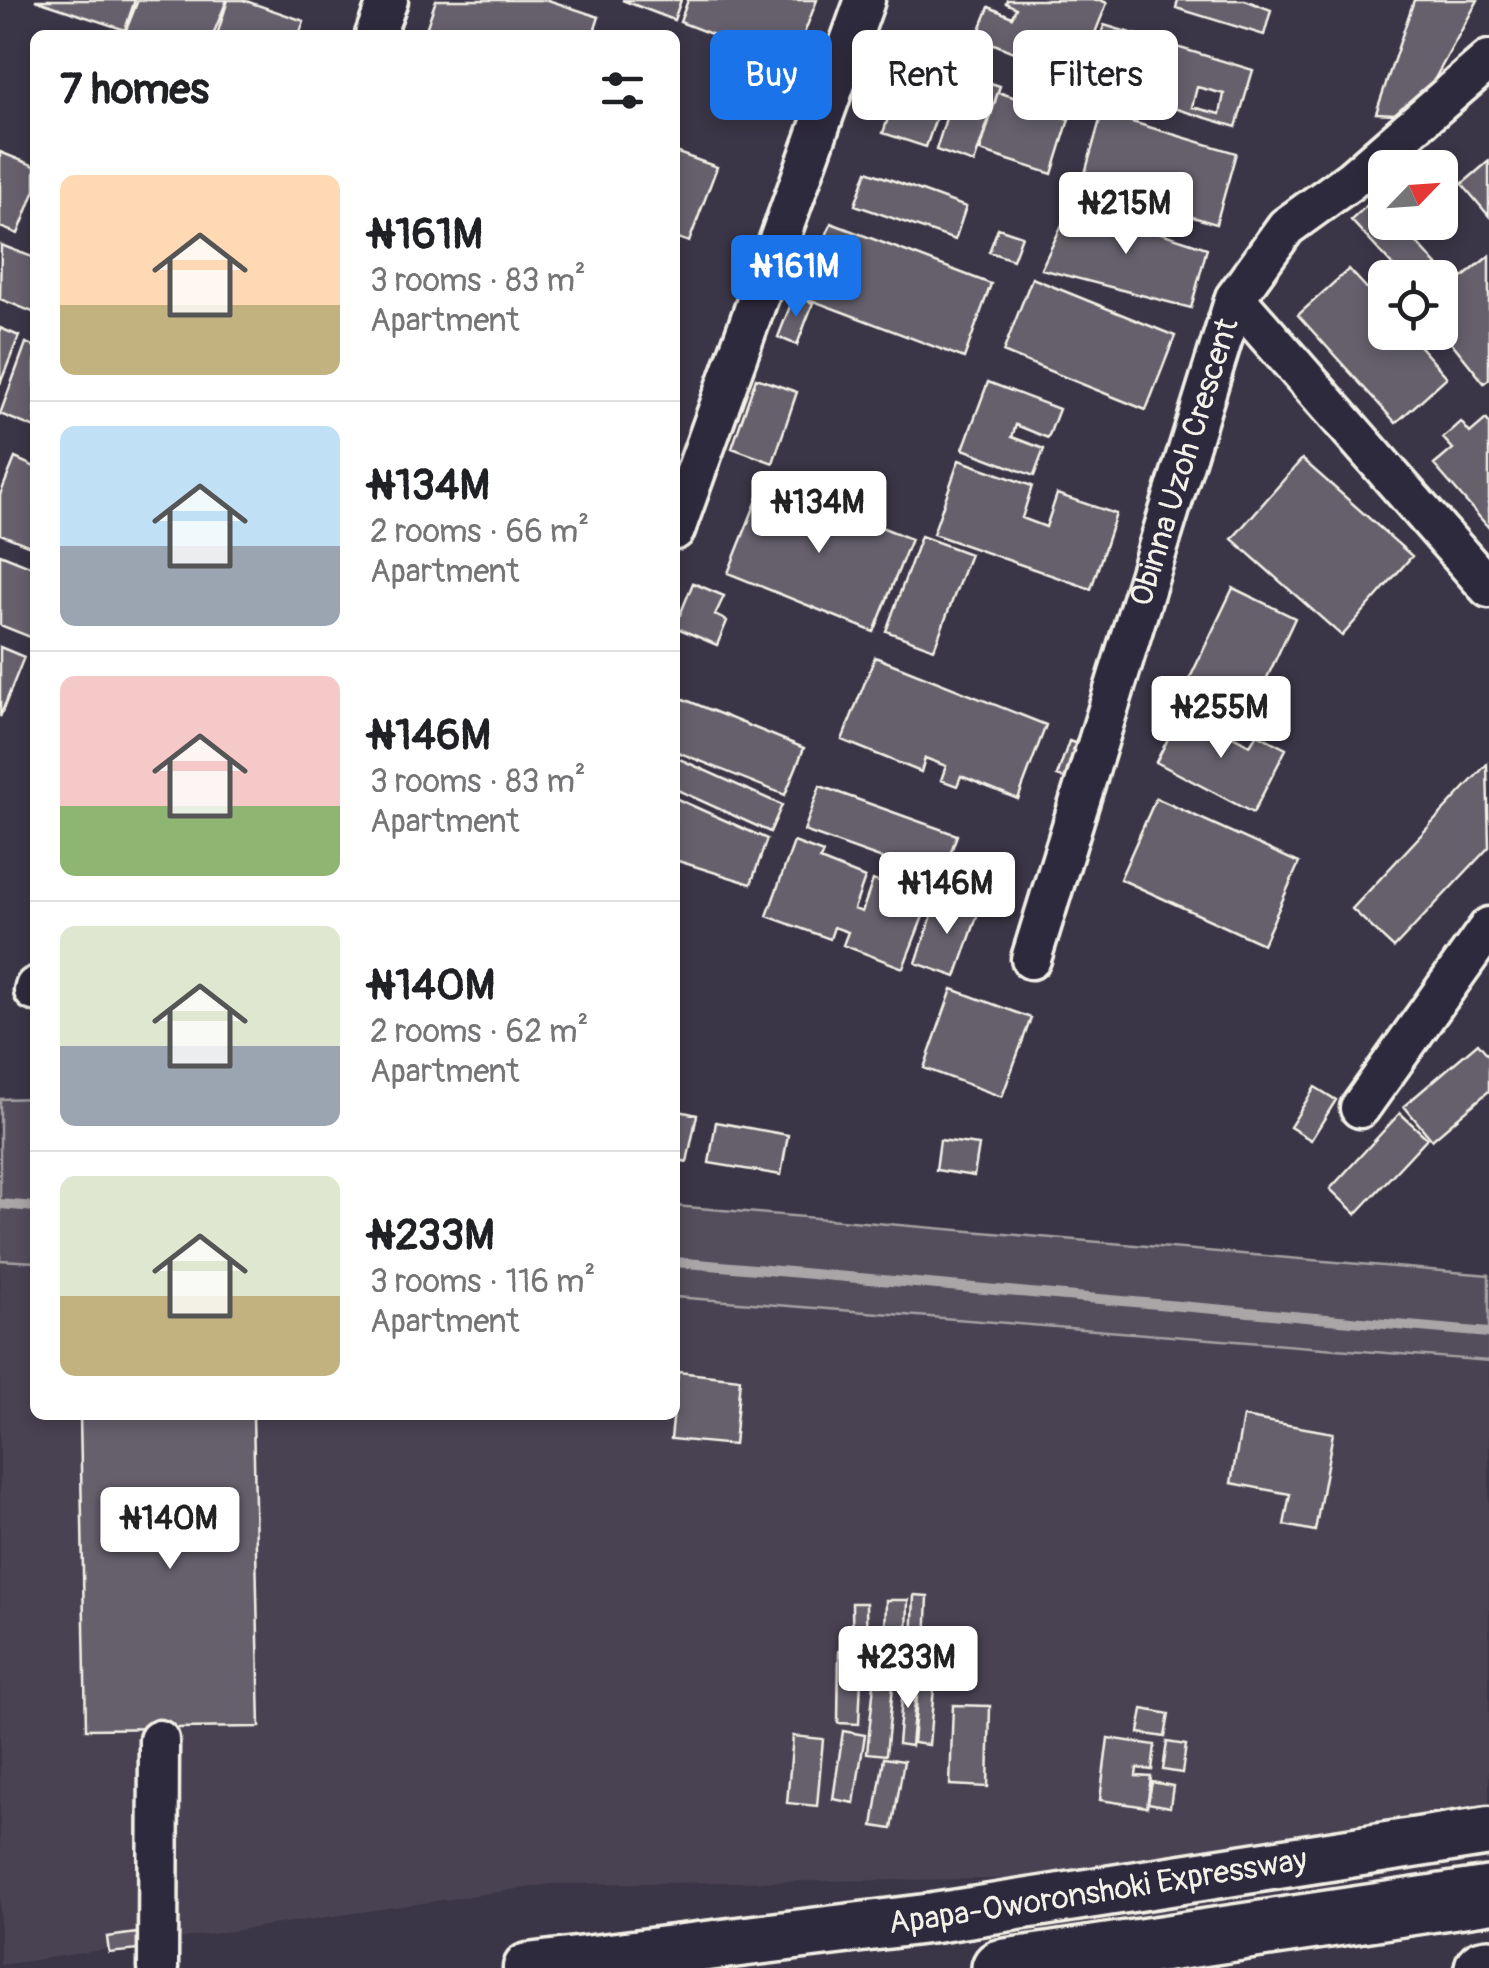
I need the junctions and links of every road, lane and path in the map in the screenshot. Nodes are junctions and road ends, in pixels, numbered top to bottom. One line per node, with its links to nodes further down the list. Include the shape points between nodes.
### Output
1 (388, 0): 3 (street)
2 (865, 0): 6 (street)
3 (377, 30)
4 (1489, 60): 5 (street, Obinna Uzoh Crescent, via 1286,227)
5 (1236, 298): 7 (street); 9 (street, Obinna Uzoh Crescent)
6 (680, 516)
7 (1489, 588)
8 (1489, 927): 10 (street)
9 (1030, 959)
10 (1360, 1108)
11 (159, 1740): 14 (street)
12 (1489, 1831): 15 (main road, Apapa-Oworonshoki Expressway, via 934,1918)
13 (1489, 1895): 16 (highway, Apapa-Oworonshoki Expressway)
14 (158, 1968)
15 (528, 1968)
16 (1000, 1968)

